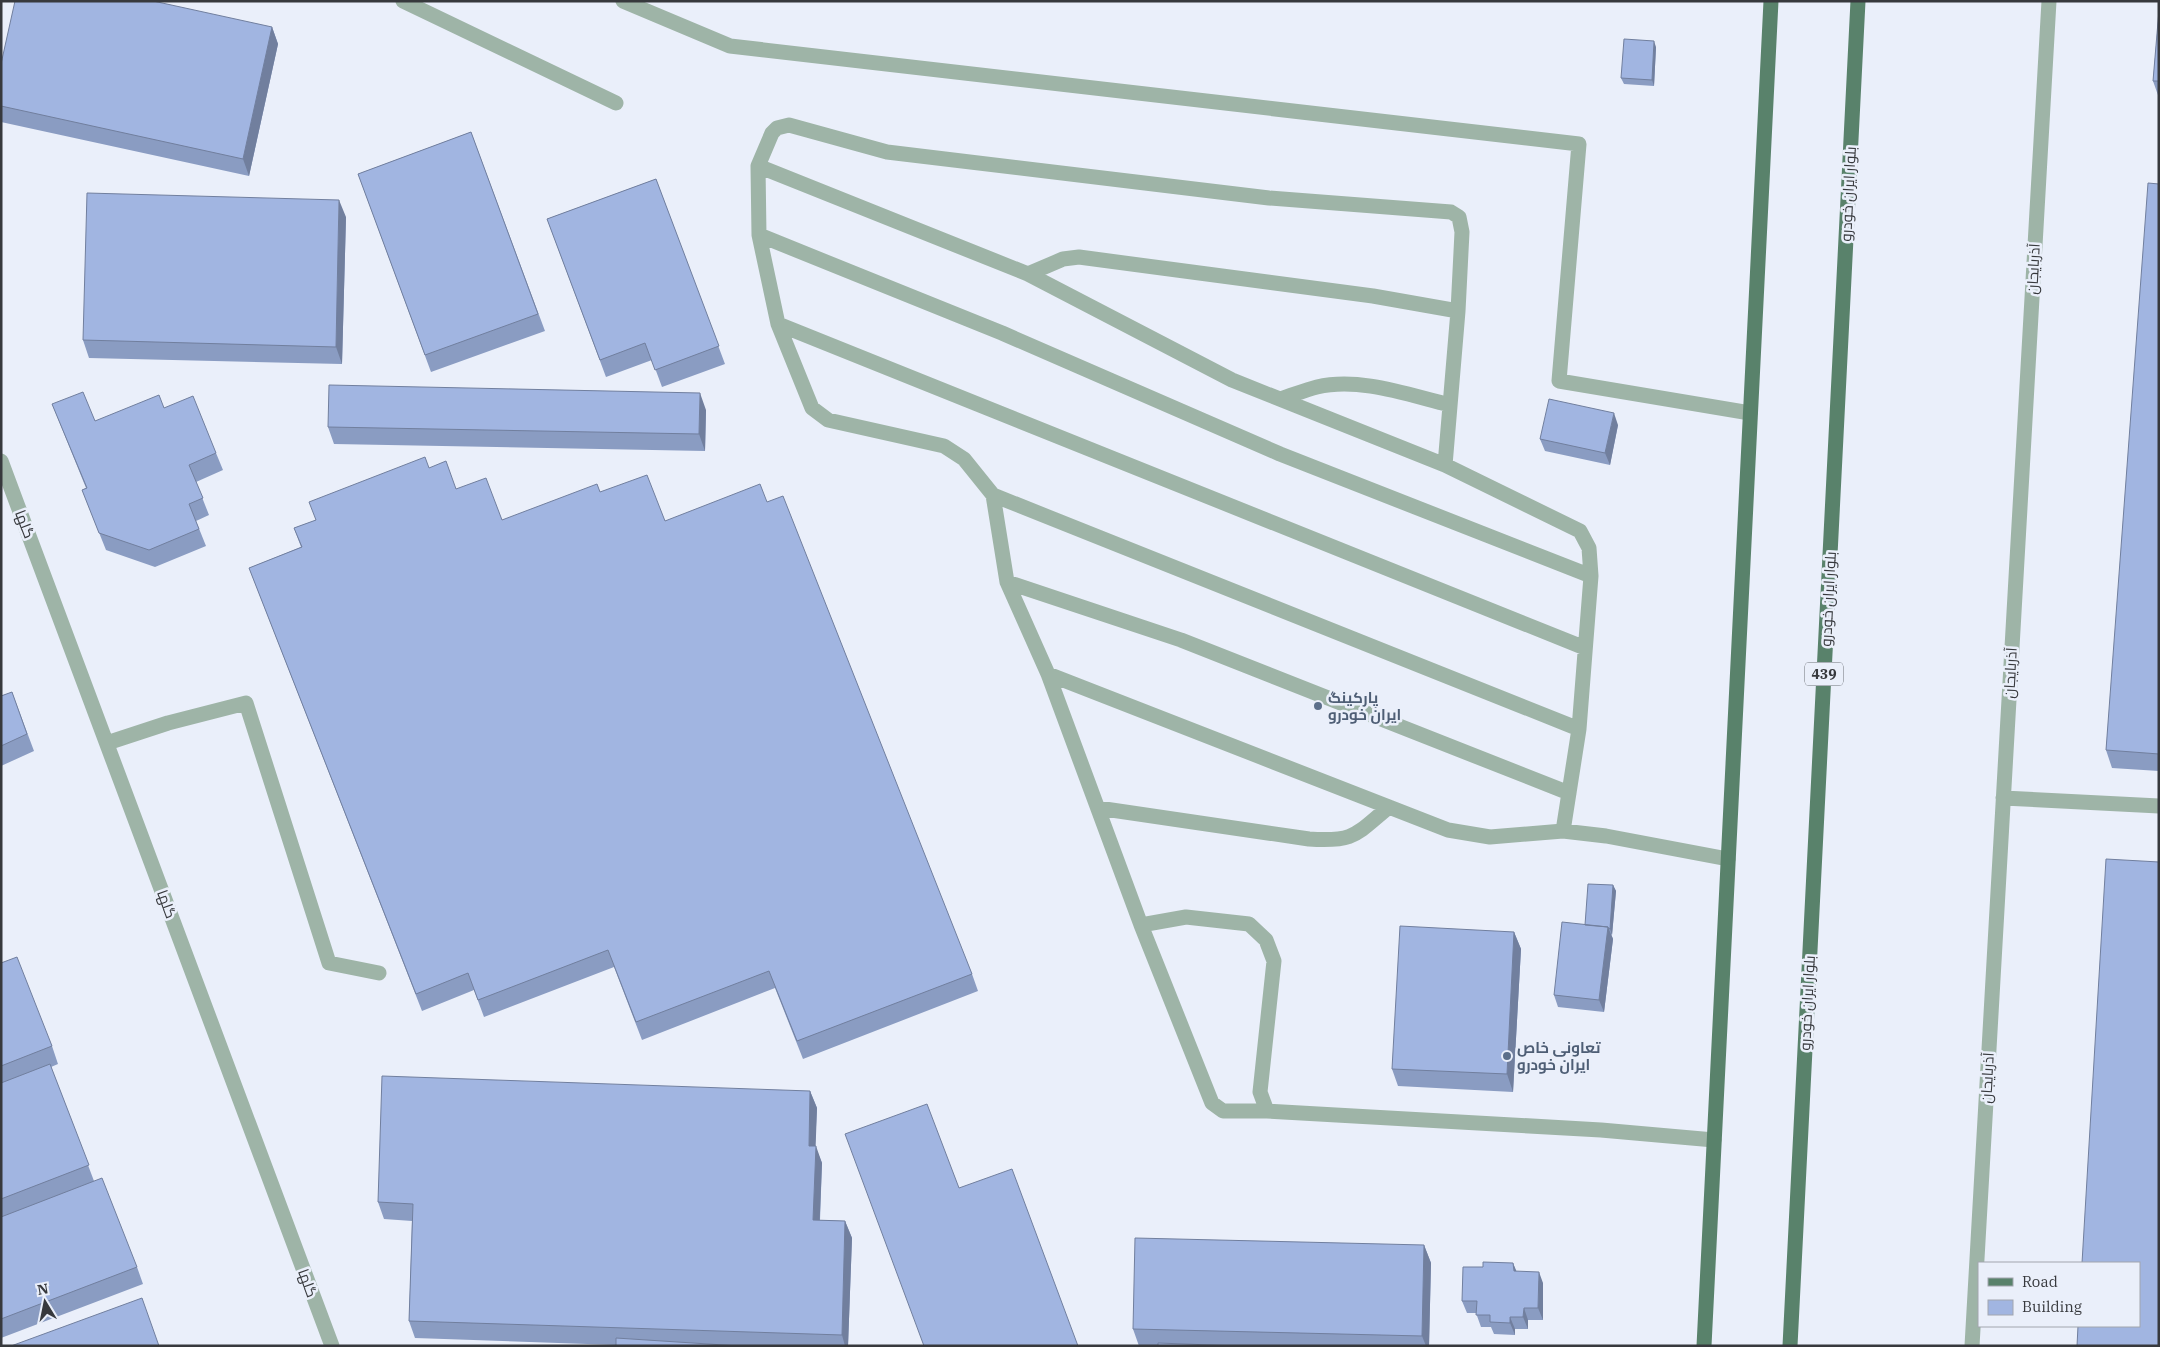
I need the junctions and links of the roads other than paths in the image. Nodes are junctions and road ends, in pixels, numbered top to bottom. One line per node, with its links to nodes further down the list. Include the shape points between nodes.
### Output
1 (403, 1): 6 (street)
2 (623, 1): 14 (street, via 730,46 1579,144 1559,381)
3 (1771, 1): 14 (main road)
4 (1858, 1): 37 (main road, بلوار ایران خودرو / 439)
5 (2049, 1): 25 (street, آذربایجان)
6 (616, 103)
7 (758, 166): 8 (street); 9 (street); 10 (street, via 772,133 789,125 887,152 1269,198 1451,212 1459,217 1462,232)
8 (759, 235): 11 (street); 18 (street, via 1002,333 1280,454)
9 (1028, 274): 10 (street, via 1063,259 1079,257 1373,296); 12 (street, via 1232,380)
10 (1458, 311): 13 (street)
11 (778, 324): 17 (street, via 812,408 828,420 944,446 964,459); 20 (street)
12 (1280, 399): 13 (street, via 1339,384 1364,385); 16 (street)
13 (1450, 405): 16 (street)
14 (1750, 413): 30 (main road)
15 (1, 462): 23 (street, گلها)
16 (1444, 465): 18 (street, via 1580,531 1590,548)
17 (993, 495): 19 (street); 22 (street)
18 (1590, 576): 20 (street)
19 (1007, 582): 21 (street); 24 (street, via 1181,640)
20 (1585, 648): 22 (street)
21 (1048, 674): 27 (street); 28 (street)
22 (1580, 729): 24 (street)
23 (107, 743): 32 (street, via 246,703 329,963); 35 (street, گلها)
24 (1569, 793): 29 (street)
25 (2003, 798): 26 (street); 38 (street, آذربایجان)
26 (2159, 806)
27 (1390, 807): 28 (street, via 1351,838 1334,841); 29 (street, via 1448,830 1490,837)
28 (1098, 808): 31 (street)
29 (1563, 831): 30 (street)
30 (1728, 859): 34 (main road)
31 (1141, 925): 33 (street, via 1212,1103 1223,1111); 33 (street, via 1186,917 1250,924 1266,940 1274,961 1260,1092)
32 (379, 973)
33 (1267, 1111): 34 (street, via 1601,1130)
34 (1714, 1140): 36 (main road)
35 (332, 1346)
36 (1704, 1346)
37 (1790, 1346)
38 (1972, 1346)

